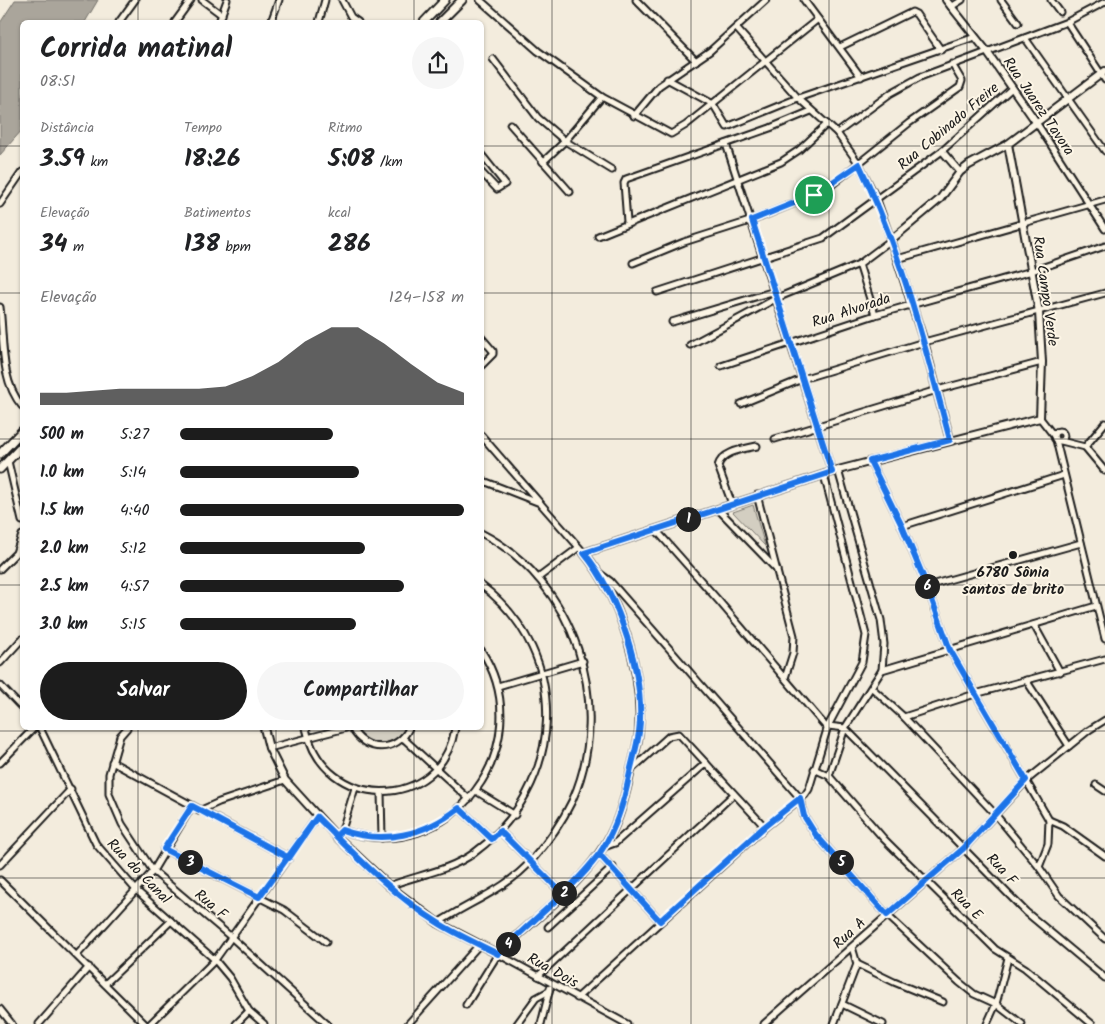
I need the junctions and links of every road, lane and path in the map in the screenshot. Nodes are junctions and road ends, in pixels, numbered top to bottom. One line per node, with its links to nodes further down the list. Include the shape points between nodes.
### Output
1 (135, 0): 23 (street)
2 (191, 0): 24 (street)
3 (202, 0): 21 (street)
4 (227, 0): 21 (street)
5 (279, 0): 26 (street)
6 (325, 0): 27 (street)
7 (342, 0): 28 (street)
8 (445, 0): 29 (main road)
9 (462, 0): 30 (main road)
10 (480, 0): 47 (street, via 538,52)
11 (636, 0): 40 (street)
12 (766, 0): 33 (street)
13 (804, 0): 22 (street)
14 (946, 0): 19 (street, Rua Juarez Tavora)
15 (962, 0): 19 (street)
16 (1001, 0): 31 (street)
17 (1051, 0): 20 (street)
18 (1105, 2): 32 (street)
19 (951, 7): 34 (street, Rua Juarez Tavora)
20 (1060, 12)
21 (222, 15): 25 (street)
22 (818, 18): 36 (street); 41 (street)
23 (120, 20)
24 (176, 20)
25 (220, 20)
26 (272, 20)
27 (320, 20)
28 (355, 20)
29 (426, 20)
30 (442, 20)
31 (1018, 22)
32 (1067, 22): 35 (street); 43 (street)
33 (737, 29): 40 (street); 41 (street)
34 (976, 38): 37 (street); 38 (street, Rua Juarez Tavora)
35 (1025, 38): 38 (street); 49 (street)
36 (840, 47): 37 (street, via 912,12); 44 (street)
37 (941, 50): 44 (street)
38 (986, 51): 42 (street); 46 (street, Rua Juarez Tavora)
39 (493, 59): 57 (street, via 534,113)
40 (696, 61): 45 (street)
41 (765, 61): 48 (street); 50 (street)
42 (952, 64): 56 (street, via 904,84); 64 (street, via 962,84)
43 (1104, 75): 49 (street)
44 (861, 76): 48 (street)
45 (667, 79): 50 (street); 52 (street, via 652,92)
46 (1012, 88): 53 (street, Rua Juarez Tavora); 60 (street, Rua Cobinado Freire)
47 (602, 97): 52 (street); 57 (street)
48 (798, 98): 50 (street, via 727,127); 51 (street)
49 (1068, 99): 53 (street); 61 (street)
50 (713, 104): 52 (street, via 671,134)
51 (810, 109): 55 (street); 58 (street)
52 (634, 116)
53 (1036, 122): 59 (street); 74 (street, Rua Juarez Tavora)
54 (510, 124): 63 (street)
55 (827, 124): 56 (street); 69 (street, via 789,157)
56 (837, 133): 64 (street)
57 (565, 141): 63 (street); 65 (street)
58 (726, 144): 69 (street); 76 (street, via 628,178 625,182)
59 (1008, 144): 66 (street); 77 (street, Rua Campo Verde)
60 (942, 151): 66 (street); 71 (street, Rua Cobinado Freire)
61 (1105, 151)
62 (484, 157): 68 (street, via 506,183 501,189 496,188)
63 (544, 162): 70 (street)
64 (859, 164): 71 (street); 75 (street, via 814,195)
65 (612, 170)
66 (960, 172): 80 (street, via 940,199)
67 (20, 175): 73 (street)
68 (484, 175)
69 (740, 180): 75 (street); 76 (street)
70 (570, 192)
71 (876, 200): 80 (street); 82 (street, Rua Cobinado Freire, via 823,238)
72 (1105, 200): 74 (street)
73 (0, 204)
74 (1089, 205): 77 (street); 78 (street, Rua Juarez Tavora)
75 (752, 220): 82 (street); 84 (street)
76 (627, 222): 79 (street)
77 (1024, 223): 83 (street); 86 (street, Rua Campo Verde)
78 (1105, 229)
79 (598, 236)
80 (891, 240): 83 (street); 85 (street)
81 (1105, 246): 86 (street, Rua Alvorada)
82 (764, 259): 87 (street); 88 (street, Rua Cobinado Freire)
83 (897, 259): 91 (street)
84 (634, 262)
85 (859, 264): 90 (street); 94 (street)
86 (1032, 271): 91 (street, Rua Alvorada); 93 (street, Rua Campo Verde)
87 (774, 291): 90 (street); 96 (street)
88 (657, 292)
89 (1105, 293): 93 (street)
90 (777, 298): 98 (street); 100 (street)
91 (911, 304): 94 (street, Rua Alvorada); 99 (street)
92 (0, 307): 95 (street)
93 (1039, 312): 99 (street); 101 (street, Rua Campo Verde)
94 (875, 315): 98 (street, Rua Alvorada)
95 (1, 322): 106 (street, via 10,388)
96 (672, 322)
97 (484, 340): 102 (street, via 493,354)
98 (791, 342): 103 (street, Rua Alvorada); 104 (street)
99 (924, 342): 104 (street); 105 (street)
100 (690, 345)
101 (1042, 362): 105 (street); 108 (street, Rua Campo Verde)
102 (484, 363)
103 (721, 366)
104 (802, 379): 107 (street); 110 (street)
105 (937, 390): 110 (street); 116 (street)
106 (20, 403)
107 (741, 404)
108 (1041, 419): 111 (street); 115 (street); 116 (street)
109 (1105, 423): 120 (street)
110 (818, 425): 114 (street); 126 (street)
111 (1062, 432): 115 (street, via 1056,432); 115 (street, via 1064,438); 117 (street)
112 (20, 433): 121 (main road)
113 (484, 438): 131 (street)
114 (775, 439)
115 (1057, 439): 117 (street); 128 (street)
116 (950, 440): 123 (street)
117 (1076, 444): 120 (street)
118 (757, 446): 132 (street, via 731,453 718,466)
119 (20, 448): 122 (main road)
120 (1085, 448): 125 (street)
121 (0, 454)
122 (8, 461): 124 (main road); 134 (street)
123 (870, 461): 126 (street); 135 (street)
124 (0, 469)
125 (1105, 470)
126 (835, 471): 127 (street); 157 (street, via 881,620 884,644)
127 (824, 475): 130 (street); 169 (street, via 866,635 858,671)
128 (1064, 475): 135 (street); 139 (street)
129 (484, 481): 131 (street)
130 (757, 495): 132 (street); 143 (street)
131 (540, 503): 140 (street)
132 (732, 504): 133 (street)
133 (718, 509): 136 (street); 143 (street)
134 (20, 512)
135 (902, 526): 146 (street)
136 (656, 530): 141 (street); 160 (street)
137 (484, 535): 145 (street, via 519,558)
138 (20, 541): 142 (street, via 16,553)
139 (1081, 542): 146 (street); 148 (street)
140 (578, 548): 141 (street); 145 (street)
141 (584, 553): 144 (street)
142 (0, 569)
143 (777, 570): 160 (street, via 794,636 793,653)
144 (598, 572): 189 (street, via 619,616 636,672 639,732); 200 (street, via 610,581)
145 (538, 578): 155 (street, via 574,635)
146 (927, 586): 152 (street)
147 (484, 589): 158 (street, via 515,619)
148 (1096, 606): 149 (street); 150 (street)
149 (1034, 624): 152 (street); 159 (street)
150 (1105, 639)
151 (20, 641): 156 (street)
152 (950, 650): 157 (street); 165 (street)
153 (484, 655): 163 (street)
154 (1105, 659): 159 (street)
155 (582, 661): 158 (street); 221 (street, via 589,705 580,777 562,820)
156 (0, 663)
157 (882, 670): 164 (street)
158 (542, 672): 163 (street); 206 (street, via 546,707 544,745 534,782)
159 (1060, 672): 161 (street)
160 (785, 678): 169 (street)
161 (1026, 680): 165 (street); 182 (street)
162 (0, 686): 166 (street)
163 (498, 686): 196 (street, via 502,710 500,738 492,764)
164 (872, 688): 167 (street); 170 (street)
165 (975, 694): 167 (street); 192 (street)
166 (20, 706)
167 (904, 717): 205 (street)
168 (1105, 720): 182 (street, Rua A)
169 (827, 727): 170 (street); 188 (street)
170 (845, 728): 190 (street); 216 (street, Rua F)
171 (32, 730): 185 (street)
172 (41, 730): 195 (street, Rua do Canal)
173 (125, 730): 184 (street, Rua F, via 120,736)
174 (264, 730): 183 (street, Rua Dois)
175 (307, 730): 180 (street)
176 (339, 730): 180 (street)
177 (354, 730): 181 (street, via 361,740 374,746 392,745)
178 (408, 730): 181 (street)
179 (454, 730): 187 (street, via 450,746)
180 (309, 738): 183 (street); 194 (street, via 326,768)
181 (403, 738): 187 (street)
182 (1069, 746): 192 (street, Rua A)
183 (269, 748): 191 (street, Rua Dois)
184 (112, 762): 202 (street); 225 (street, Rua F, via 108,783 110,794 122,824)
185 (0, 763)
186 (706, 763): 189 (street, via 683,736 674,734); 199 (street); 215 (street, via 615,843)
187 (436, 768): 198 (street, via 407,787); 201 (street)
188 (814, 770): 190 (street, Rua E); 200 (street, via 809,789)
189 (630, 771): 215 (street, via 619,818)
190 (829, 776): 227 (street, Rua E, via 884,840)
191 (285, 780): 204 (street); 207 (street, Rua Dois)
192 (1026, 780): 205 (street, Rua A); 208 (street)
193 (1096, 784): 197 (street)
194 (356, 788): 198 (street); 210 (street)
195 (71, 789): 222 (street); 230 (street, Rua do Canal, via 96,844)
196 (476, 791): 201 (street); 206 (street)
197 (1105, 791)
198 (381, 792): 213 (street)
199 (734, 794): 209 (street); 229 (street)
200 (800, 798): 209 (street); 233 (street, via 804,816 816,835)
201 (469, 799): 203 (street)
202 (192, 806): 204 (street); 217 (street)
203 (459, 808): 213 (street, via 424,830); 214 (street)
204 (199, 811): 220 (street)
205 (995, 814): 216 (street, Rua A); 224 (street)
206 (514, 815): 211 (street)
207 (317, 817): 212 (street, Rua Dois); 220 (street)
208 (1049, 820): 219 (street, via 1063,826); 224 (street, via 1048,844)
209 (764, 827): 235 (street)
210 (342, 830): 212 (street); 213 (street)
211 (500, 831): 214 (street); 221 (street)
212 (336, 836): 228 (street, Rua Dois)
213 (382, 838)
214 (492, 839): 228 (street, via 457,864)
215 (604, 847): 218 (street)
216 (964, 848): 227 (street, Rua A); 250 (street, Rua F, via 1026,912)
217 (164, 849): 225 (street); 232 (street)
218 (599, 854): 223 (street); 231 (street)
219 (1105, 856)
220 (289, 858): 232 (street)
221 (531, 861): 231 (street); 236 (street, via 497,890)
222 (0, 865)
223 (613, 867): 229 (street); 237 (street)
224 (1039, 867): 239 (street, via 1059,896)
225 (153, 871): 230 (street); 238 (street, Rua F)
226 (0, 880): 244 (street)
227 (927, 881): 233 (street, Rua A); 245 (street, Rua E)
228 (389, 886): 236 (street, Rua Dois)
229 (630, 888): 235 (street); 249 (street)
230 (136, 890): 234 (street, Rua do Canal); 244 (street)
231 (563, 894): 243 (street)
232 (259, 897): 238 (street); 240 (street, via 284,910)
233 (887, 915): 242 (street, Rua A); 257 (street, via 959,982 974,994)
234 (171, 921): 246 (street, Rua do Canal); 252 (street)
235 (660, 921): 254 (street)
236 (438, 923): 241 (street, Rua Dois)
237 (548, 927)
238 (231, 937): 246 (street); 268 (street, Rua F)
239 (1105, 939)
240 (326, 942)
241 (479, 945): 243 (street, Rua Dois); 269 (street)
242 (852, 947): 247 (street); 273 (street, Rua A)
243 (498, 954): 249 (street, Rua Dois); 258 (street)
244 (77, 955): 248 (street)
245 (1008, 958): 257 (street); 278 (street, Rua E, via 1025,968)
246 (215, 960): 260 (street, Rua do Canal); 265 (street)
247 (857, 964): 255 (street); 256 (street)
248 (89, 967): 252 (street); 263 (street)
249 (538, 976): 251 (street, Rua Dois)
250 (1105, 978)
251 (552, 982): 253 (street); 254 (street, Rua Dois)
252 (105, 984): 264 (street)
253 (549, 991): 270 (street, via 536,998); 271 (street)
254 (577, 998): 261 (street, Rua Dois)
255 (943, 1002)
256 (842, 1004): 274 (street); 275 (street)
257 (996, 1004): 276 (street); 277 (street)
258 (466, 1005)
259 (0, 1009): 262 (street)
260 (249, 1011): 266 (street); 267 (street, Rua do Canal)
261 (615, 1021): 272 (street, Rua Dois)
262 (12, 1024)
263 (39, 1024)
264 (145, 1024)
265 (150, 1024)
266 (236, 1024)
267 (264, 1024)
268 (327, 1024)
269 (408, 1024)
270 (518, 1024)
271 (541, 1024)
272 (627, 1024)
273 (764, 1024)
274 (834, 1024)
275 (883, 1024)
276 (988, 1024)
277 (1022, 1024)
278 (1092, 1024)

